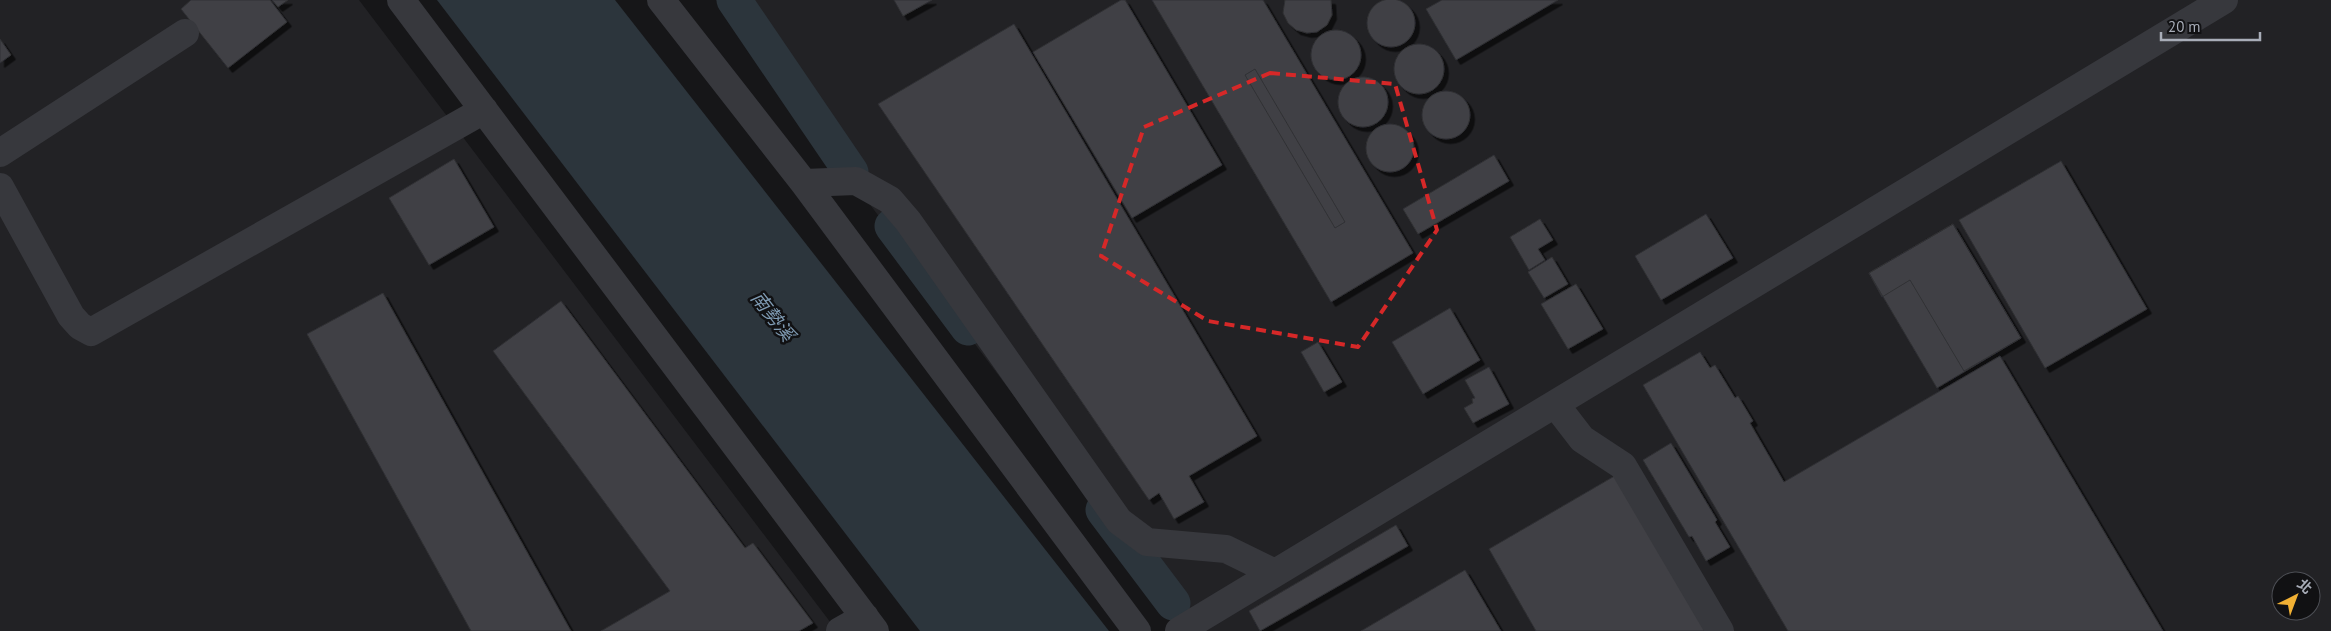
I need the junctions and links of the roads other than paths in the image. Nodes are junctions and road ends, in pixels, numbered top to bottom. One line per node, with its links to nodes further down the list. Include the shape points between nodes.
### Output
1 (401, 0): 5 (street)
2 (661, 0): 7 (street)
3 (2224, 0): 9 (street)
4 (185, 33): 6 (street)
5 (484, 110): 8 (street, via 91,332 71,316); 11 (street)
6 (0, 153)
7 (804, 183): 10 (street, via 856,182 890,200 1119,521 1147,542 1226,549); 13 (street)
8 (0, 187)
9 (1555, 404): 10 (street); 15 (street, via 1582,439 1623,466)
10 (1275, 573): 14 (street)
11 (870, 624): 12 (street)
12 (840, 631)
13 (1137, 631)
14 (1179, 631)
15 (1720, 631)

